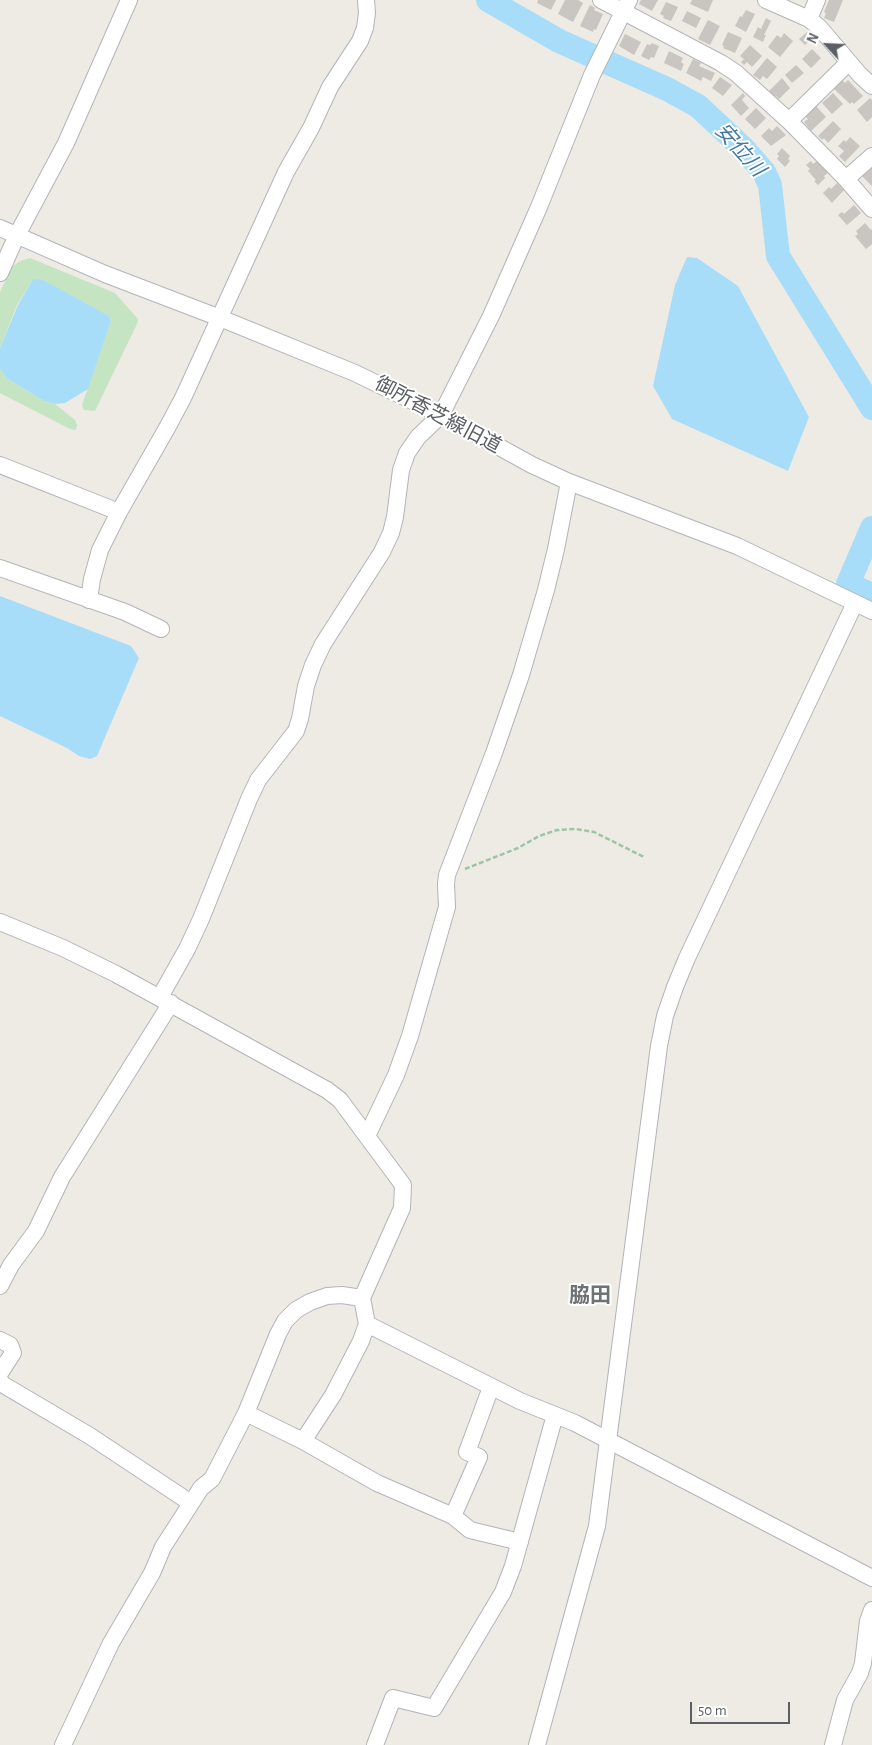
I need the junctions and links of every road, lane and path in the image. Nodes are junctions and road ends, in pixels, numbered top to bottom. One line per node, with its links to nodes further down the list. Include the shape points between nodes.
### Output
1 (129, 0): 15 (street, via 69,135)
2 (366, 0): 17 (street, via 365,28 360,41 330,87 286,172)
3 (601, 0): 6 (street)
4 (766, 0): 7 (street)
5 (817, 0): 7 (street)
6 (626, 6): 10 (street, via 721,63 749,83); 18 (street, via 592,75 515,263)
7 (808, 19): 8 (street)
8 (849, 62): 9 (street); 10 (street)
9 (872, 86)
10 (789, 121): 12 (street)
11 (872, 156): 12 (street)
12 (846, 179): 13 (street)
13 (872, 209)
14 (0, 228): 15 (street, 御所香芝線旧道)
15 (17, 235): 16 (street); 17 (street, 御所香芝線旧道, via 105,274)
16 (0, 273)
17 (220, 318): 18 (street, 御所香芝線旧道, via 355,373); 21 (street, via 168,428)
18 (441, 416): 20 (street, 御所香芝線旧道); 30 (street, via 418,437 407,453 401,470 391,533 323,644 306,686 296,731 258,780)
19 (0, 465): 21 (street)
20 (569, 482): 24 (street, 御所香芝線旧道, via 737,546); 28 (street, via 546,590 521,676)
21 (119, 512): 23 (street, via 100,550)
22 (0, 568): 23 (street)
23 (89, 600): 26 (street)
24 (855, 603): 25 (street, 御所香芝線旧道); 41 (street, via 687,958 665,1016)
25 (872, 611)
26 (161, 629)
27 (644, 857): 28 (path, via 594,832 557,830)
28 (447, 875): 31 (street, via 447,907 410,1036 396,1075)
29 (0, 922): 30 (street, via 89,960)
30 (165, 1000): 31 (street, via 327,1090 340,1100); 32 (street, via 62,1176 36,1231)
31 (367, 1136): 33 (street, via 403,1184 403,1196 402,1208)
32 (0, 1286)
33 (362, 1298): 34 (street); 39 (street, via 327,1296 296,1310 285,1321)
34 (367, 1324): 38 (street); 42 (street, via 333,1395)
35 (0, 1340): 36 (street, via 10,1345 13,1353)
36 (0, 1374)
37 (0, 1380): 43 (street)
38 (491, 1387): 40 (street); 44 (street, via 467,1452 479,1457)
39 (246, 1414): 42 (street); 43 (street, via 212,1480 200,1488)
40 (555, 1415): 41 (street); 45 (street)
41 (609, 1441): 46 (street); 50 (street, via 592,1547)
42 (303, 1442): 44 (street, via 377,1483)
43 (191, 1503): 48 (street, via 111,1643)
44 (453, 1516): 45 (street, via 470,1530)
45 (520, 1542): 49 (street, via 503,1592 434,1708 394,1698)
46 (872, 1578)
47 (872, 1610): 51 (street, via 860,1673 844,1700)
48 (63, 1745)
49 (374, 1745)
50 (537, 1745)
51 (833, 1745)

